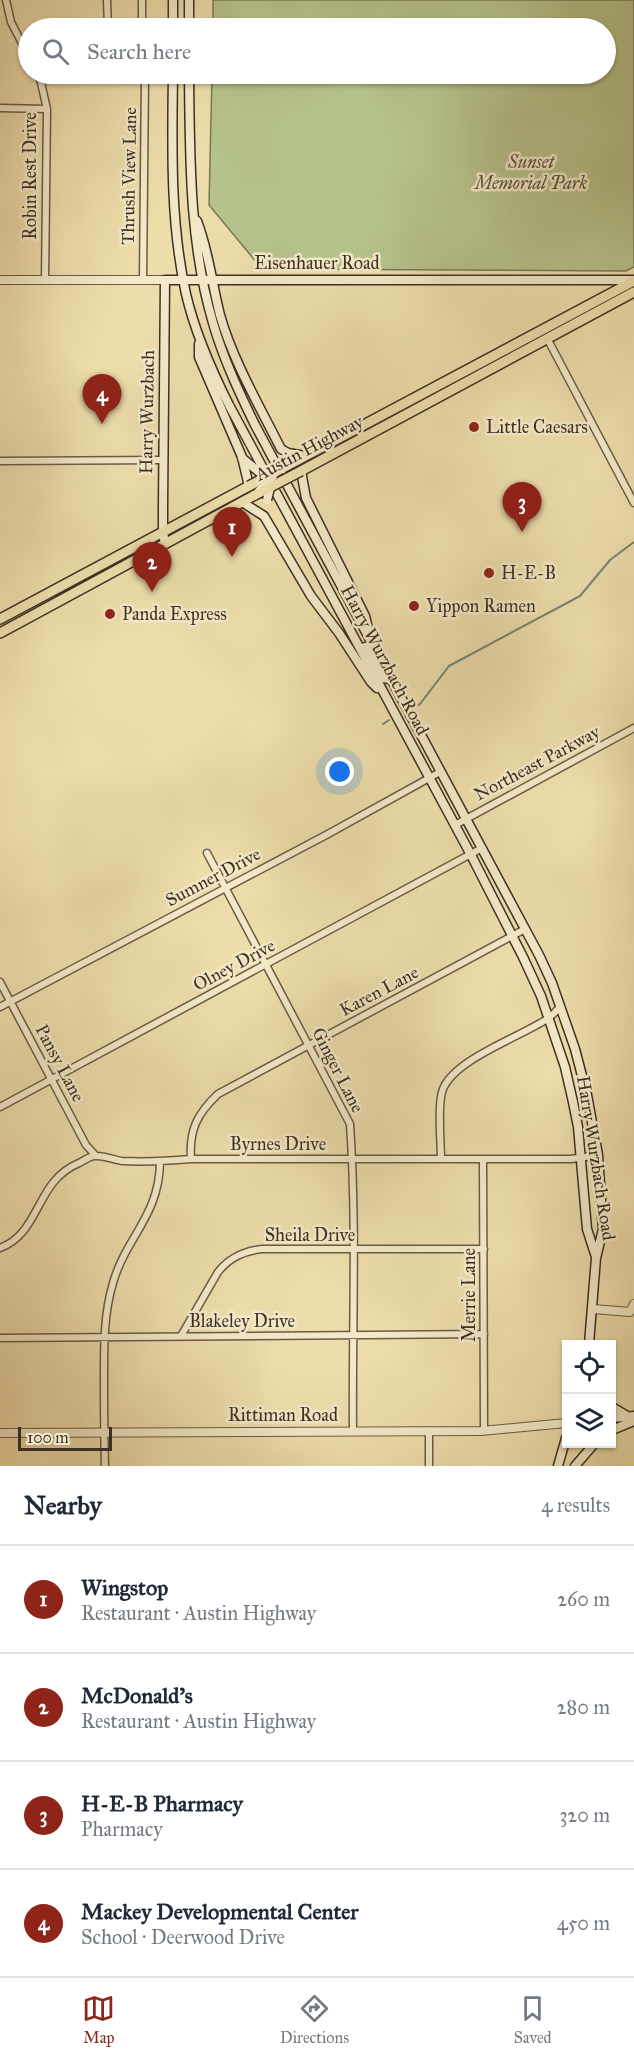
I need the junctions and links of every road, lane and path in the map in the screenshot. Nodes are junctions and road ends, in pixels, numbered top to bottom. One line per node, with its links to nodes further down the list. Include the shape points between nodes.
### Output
1 (6, 0): 10 (street)
2 (107, 0): 6 (street)
3 (142, 0): 7 (street)
4 (173, 0): 8 (main road)
5 (189, 0): 9 (main road)
6 (108, 18)
7 (142, 18)
8 (173, 18)
9 (189, 18)
10 (18, 36)
11 (41, 84): 16 (street, Robin Rest Drive)
12 (145, 84): 18 (street, Thrush View Lane)
13 (173, 84): 19 (main road, Harry Wurzbach Road, via 174,207)
14 (189, 84): 17 (main road, Harry Wurzbach Road)
15 (0, 108): 16 (street)
16 (47, 109): 23 (street, Robin Rest Drive)
17 (193, 212): 20 (main road, Harry Wurzbach Road); 21 (main road)
18 (143, 279): 23 (street, Eisenhauer Road); 24 (street, Eisenhauer Road)
19 (183, 279): 20 (main road, Eisenhauer Road); 24 (main road, Eisenhauer Road); 27 (main road, Harry Wurzbach Road)
20 (202, 279): 21 (main road, Eisenhauer Road); 48 (main road, Harry Wurzbach Road, via 217,335 250,416)
21 (213, 279): 25 (main road, Eisenhauer Road); 30 (main road, via 233,348)
22 (0, 280): 23 (street, Eisenhauer Road)
23 (45, 280)
24 (165, 280): 34 (main road, Harry Wurzbach)
25 (634, 281): 29 (main road, Austin Highway)
26 (634, 292): 28 (main road, Austin Highway)
27 (198, 335): 33 (main road, via 199,357); 46 (main road, Harry Wurzbach Road, via 229,405)
28 (548, 340): 32 (main road, Austin Highway); 41 (street)
29 (359, 427): 31 (main road, Austin Highway); 32 (main road, via 364,434)
30 (281, 449): 31 (main road); 37 (main road, bridge)
31 (305, 456): 37 (main road, Austin Highway)
32 (328, 456): 36 (main road, Austin Highway)
33 (242, 457): 37 (main road); 38 (main road)
34 (163, 460): 35 (street); 43 (main road, Harry Wurzbach)
35 (0, 461)
36 (301, 471): 37 (main road, Austin Highway, bridge); 39 (main road)
37 (275, 478): 38 (main road, Austin Highway, bridge); 39 (main road); 40 (main road, Austin Highway, bridge); 42 (main road, bridge)
38 (253, 484): 43 (main road, Austin Highway)
39 (306, 498): 48 (main road, via 365,616)
40 (242, 502): 42 (main road); 44 (main road, Austin Highway)
41 (634, 503)
42 (264, 516): 50 (main road, via 311,596 371,682)
43 (163, 532): 44 (main road, Harry Wurzbach); 45 (main road, Austin Highway)
44 (165, 544): 47 (main road, Austin Highway)
45 (0, 619)
46 (350, 632): 49 (main road, via 365,647 382,678); 50 (main road, Harry Wurzbach Road)
47 (0, 633)
48 (372, 645): 49 (main road, Harry Wurzbach Road)
49 (390, 679): 52 (main road, Harry Wurzbach Road)
50 (384, 694): 53 (main road, Harry Wurzbach Road)
51 (634, 728): 54 (street, Northeast Parkway)
52 (440, 772): 53 (street, Sumner Drive); 54 (main road, Harry Wurzbach Road)
53 (429, 778): 55 (main road, Harry Wurzbach Road); 59 (street, Sumner Drive)
54 (466, 819): 55 (street, Northeast Parkway); 56 (main road, Harry Wurzbach Road)
55 (455, 825): 58 (main road, Harry Wurzbach Road)
56 (482, 848): 58 (street, Olney Drive); 60 (main road, Harry Wurzbach Road)
57 (207, 853): 59 (street, Ginger Lane)
58 (471, 855): 61 (main road, Harry Wurzbach Road); 62 (street, Olney Drive)
59 (224, 888): 62 (street, Ginger Lane); 64 (street, Sumner Drive)
60 (525, 929): 61 (street, Karen Lane); 66 (main road, Harry Wurzbach Road)
61 (513, 937): 67 (main road, Harry Wurzbach Road); 68 (street, Karen Lane)
62 (266, 965): 68 (street, Ginger Lane); 69 (street, Olney Drive)
63 (0, 982): 64 (street, Pansy Lane)
64 (10, 1002): 65 (street, Sumner Drive); 69 (street, Pansy Lane)
65 (0, 1007)
66 (560, 1007): 67 (street); 72 (main road, Harry Wurzbach Road, via 582,1077)
67 (548, 1019): 73 (main road, Harry Wurzbach Road, via 565,1067); 76 (street, via 478,1056 449,1078 441,1100)
68 (308, 1045): 74 (street, Karen Lane, via 209,1103 197,1118 190,1139); 75 (street, Ginger Lane, via 350,1124)
69 (52, 1080): 70 (street, Olney Drive); 71 (street, Pansy Lane)
70 (0, 1107)
71 (96, 1155): 78 (street, Byrnes Drive, via 122,1161); 79 (street, via 60,1173 22,1233)
72 (598, 1155): 73 (street, Byrnes Drive); 82 (main road, Harry Wurzbach Road, via 603,1230)
73 (581, 1157): 77 (street, Byrnes Drive); 82 (main road, Harry Wurzbach Road, via 587,1229)
74 (191, 1159): 75 (street, Byrnes Drive); 78 (street, Byrnes Drive)
75 (352, 1159): 76 (street, Byrnes Drive); 80 (street, Ginger Lane)
76 (441, 1159): 77 (street, Byrnes Drive)
77 (483, 1159): 81 (street, Merrie Lane)
78 (160, 1161): 88 (street, via 153,1204 113,1281)
79 (0, 1248)
80 (352, 1249): 81 (street, Sheila Drive); 86 (street, Ginger Lane); 87 (street, Sheila Drive, via 240,1253 218,1272)
81 (483, 1249): 85 (street, Merrie Lane)
82 (596, 1258): 84 (main road, Harry Wurzbach Road)
83 (634, 1304): 84 (street, via 630,1312)
84 (593, 1309): 90 (main road, Harry Wurzbach Road)
85 (484, 1334): 86 (street, Blakeley Drive); 98 (street, Merrie Lane)
86 (352, 1335): 87 (street, Blakeley Drive); 96 (street, Ginger Lane)
87 (181, 1336): 88 (street, Blakeley Drive)
88 (105, 1337): 89 (street, Blakeley Drive); 100 (street)
89 (0, 1338)
90 (589, 1340)
91 (616, 1409): 93 (main road)
92 (616, 1418): 93 (main road)
93 (632, 1418): 95 (main road)
94 (562, 1423): 98 (street, Rittiman Road)
95 (616, 1428)
96 (352, 1431): 97 (street, Rittiman Road); 100 (street, Rittiman Road)
97 (429, 1431): 98 (street, Rittiman Road); 104 (street)
98 (484, 1431)
99 (0, 1433): 100 (street, Rittiman Road)
100 (104, 1433): 103 (street)
101 (564, 1448): 105 (main road)
102 (590, 1448): 106 (main road)
103 (105, 1466)
104 (429, 1466)
105 (558, 1466)
106 (575, 1466)

